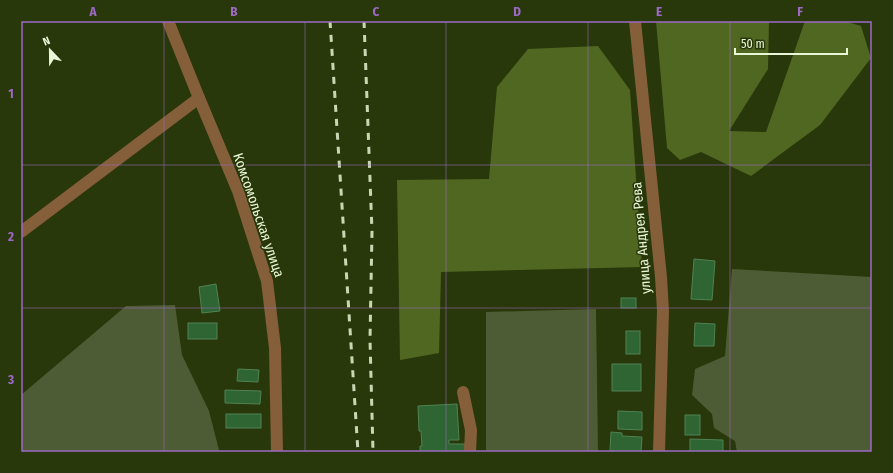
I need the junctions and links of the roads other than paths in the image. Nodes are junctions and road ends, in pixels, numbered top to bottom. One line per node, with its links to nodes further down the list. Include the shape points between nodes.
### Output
1 (168, 21): 3 (street, Комсомольская улица)
2 (635, 21): 8 (street, улица Андрея Рева, via 663,311)
3 (199, 98): 4 (street); 6 (street, Комсомольская улица, via 238,191 267,281 275,348)
4 (21, 232)
5 (463, 392): 7 (street, via 471,430)
6 (277, 452)
7 (470, 452)
8 (659, 452)

